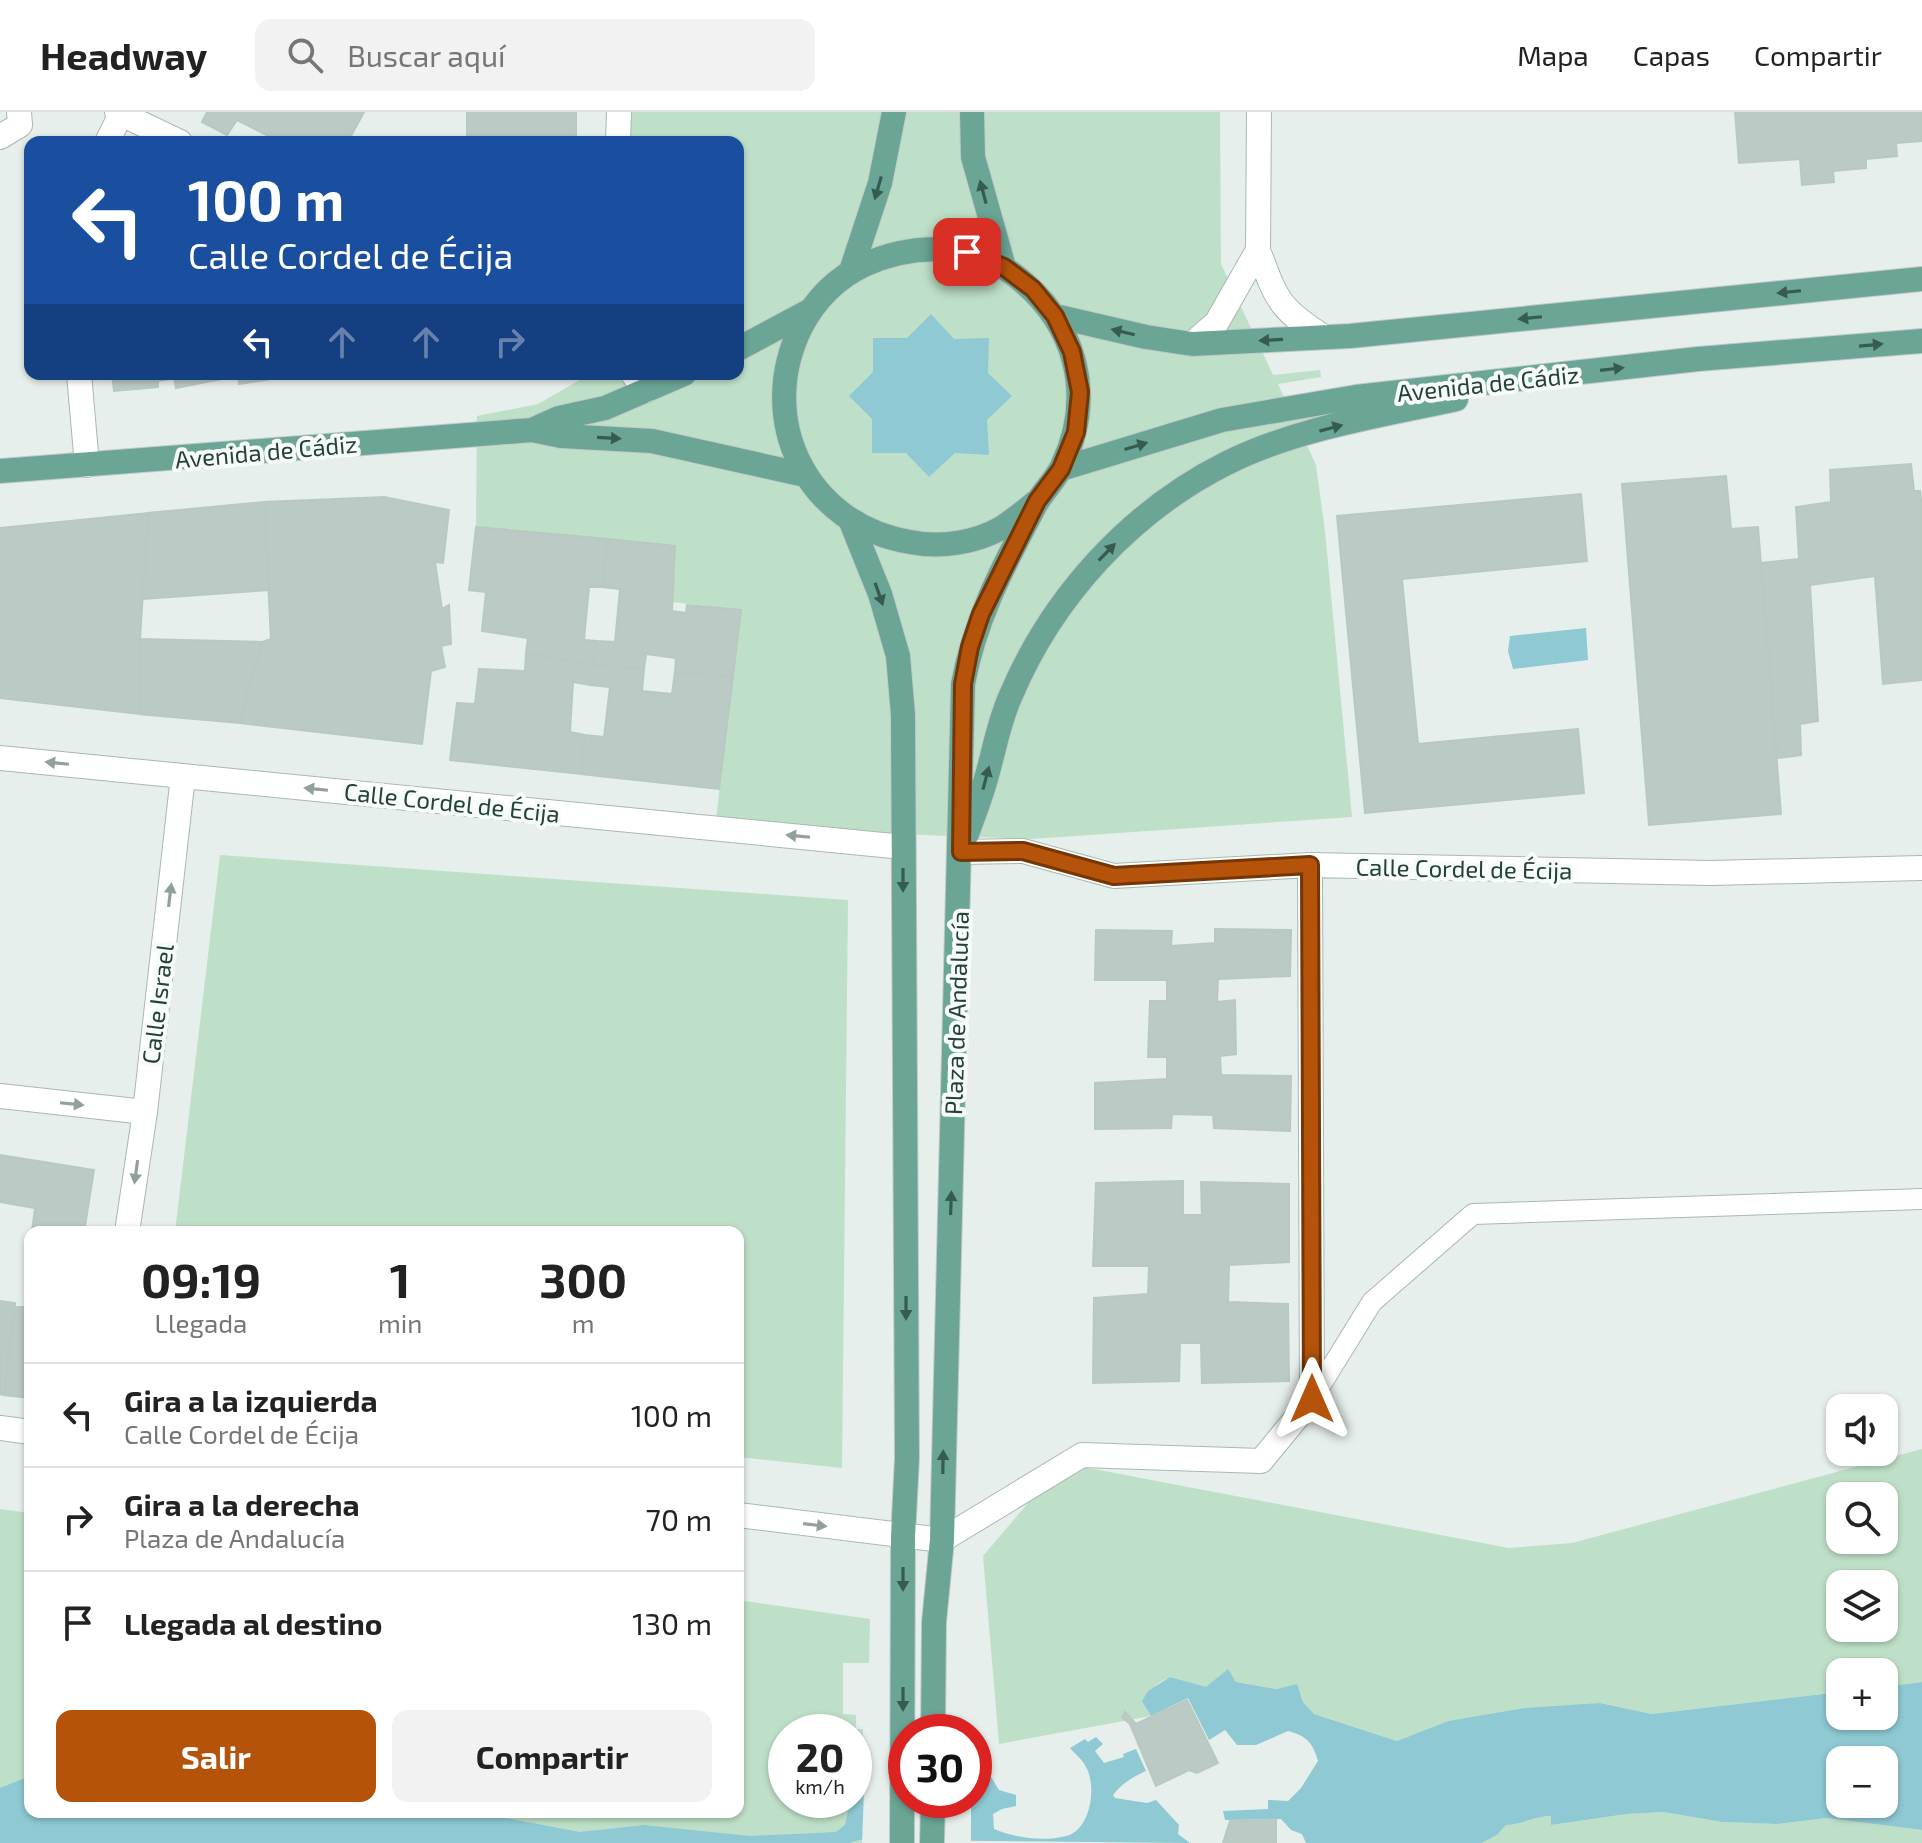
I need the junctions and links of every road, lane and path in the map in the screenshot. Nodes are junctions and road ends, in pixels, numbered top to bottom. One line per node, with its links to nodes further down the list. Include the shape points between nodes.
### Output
1 (19, 112): 10 (street, via 20,125)
2 (619, 112): 9 (street)
3 (894, 112): 13 (main road, one-way to 13, via 880,183)
4 (972, 112): 12 (main road, one-way to 4, via 973,157)
5 (1259, 112): 11 (street)
6 (119, 113): 7 (street); 8 (street)
7 (109, 136)
8 (167, 136)
9 (618, 136)
10 (0, 137)
11 (1258, 250): 17 (street, via 1276,298 1296,320); 19 (street, via 1217,322)
12 (1004, 267): 13 (main road, Plaza de Andalucía, via 967,252 927,248 888,254); 16 (main road, Plaza de Andalucía, via 1033,289)
13 (851, 271): 15 (main road, Plaza de Andalucía)
14 (1922, 279): 17 (main road, one-way to 17)
15 (809, 311): 20 (main road); 28 (main road, Plaza de Andalucía, via 790,350 783,392 788,435)
16 (1055, 316): 19 (main road, one-way to 16); 26 (main road, Plaza de Andalucía, via 1072,352 1080,392 1076,432)
17 (1324, 337): 19 (main road, one-way to 19)
18 (1922, 341): 21 (main road, Avenida de Cádiz, one-way to 18)
19 (1192, 344)
20 (744, 346)
21 (1559, 376): 26 (main road, Avenida de Cádiz, one-way to 21, via 1260,412); 34 (main road, one-way to 21, via 996,736 1037,644 1104,553 1142,518 1229,462 1285,441)
22 (80, 380): 25 (street)
23 (640, 382): 24 (main road, Avenida de Cádiz, via 605,408)
24 (532, 430): 25 (main road, Avenida de Cádiz); 28 (main road, Avenida de Cádiz, one-way to 28, via 652,441)
25 (87, 465): 27 (main road, Avenida de Cádiz)
26 (1061, 469): 29 (main road, Plaza de Andalucía)
27 (0, 471)
28 (805, 475): 30 (main road, Plaza de Andalucía)
29 (1037, 501): 30 (main road, Plaza de Andalucía, via 1001,528 941,544 888,539); 34 (main road, Plaza de Andalucía, via 970,647 963,684)
30 (851, 522): 33 (main road, Plaza de Andalucía, one-way to 33, via 898,656)
31 (0, 758): 32 (street, Calle Cordel de Écija, one-way to 31)
32 (183, 776): 33 (street, Calle Cordel de Écija, one-way to 32); 38 (street, Calle Israel, one-way to 32)
33 (903, 847): 45 (main road, Plaza de Andalucía, one-way to 45)
34 (961, 852): 35 (street, Calle Cordel de Écija, via 1023,851 1114,876); 46 (main road, Plaza de Andalucía, one-way to 34)
35 (1310, 865): 36 (street, Calle Cordel de Écija, via 1711,873); 41 (street)
36 (1922, 868)
37 (0, 1096): 38 (street, one-way to 38)
38 (145, 1112): 40 (street, Calle Israel, one-way to 40)
39 (1922, 1199): 41 (lane, via 1473,1214 1372,1302)
40 (128, 1226)
41 (1312, 1399): 46 (street, via 1261,1461 1082,1455)
42 (0, 1428): 43 (street)
43 (24, 1431)
44 (744, 1516): 45 (street, one-way to 45)
45 (903, 1537): 46 (street); 49 (main road, Plaza de Andalucía, one-way to 49)
46 (942, 1540): 47 (main road, Plaza de Andalucía)
47 (933, 1714)
48 (933, 1818): 50 (main road)
49 (902, 1843)
50 (932, 1843)

